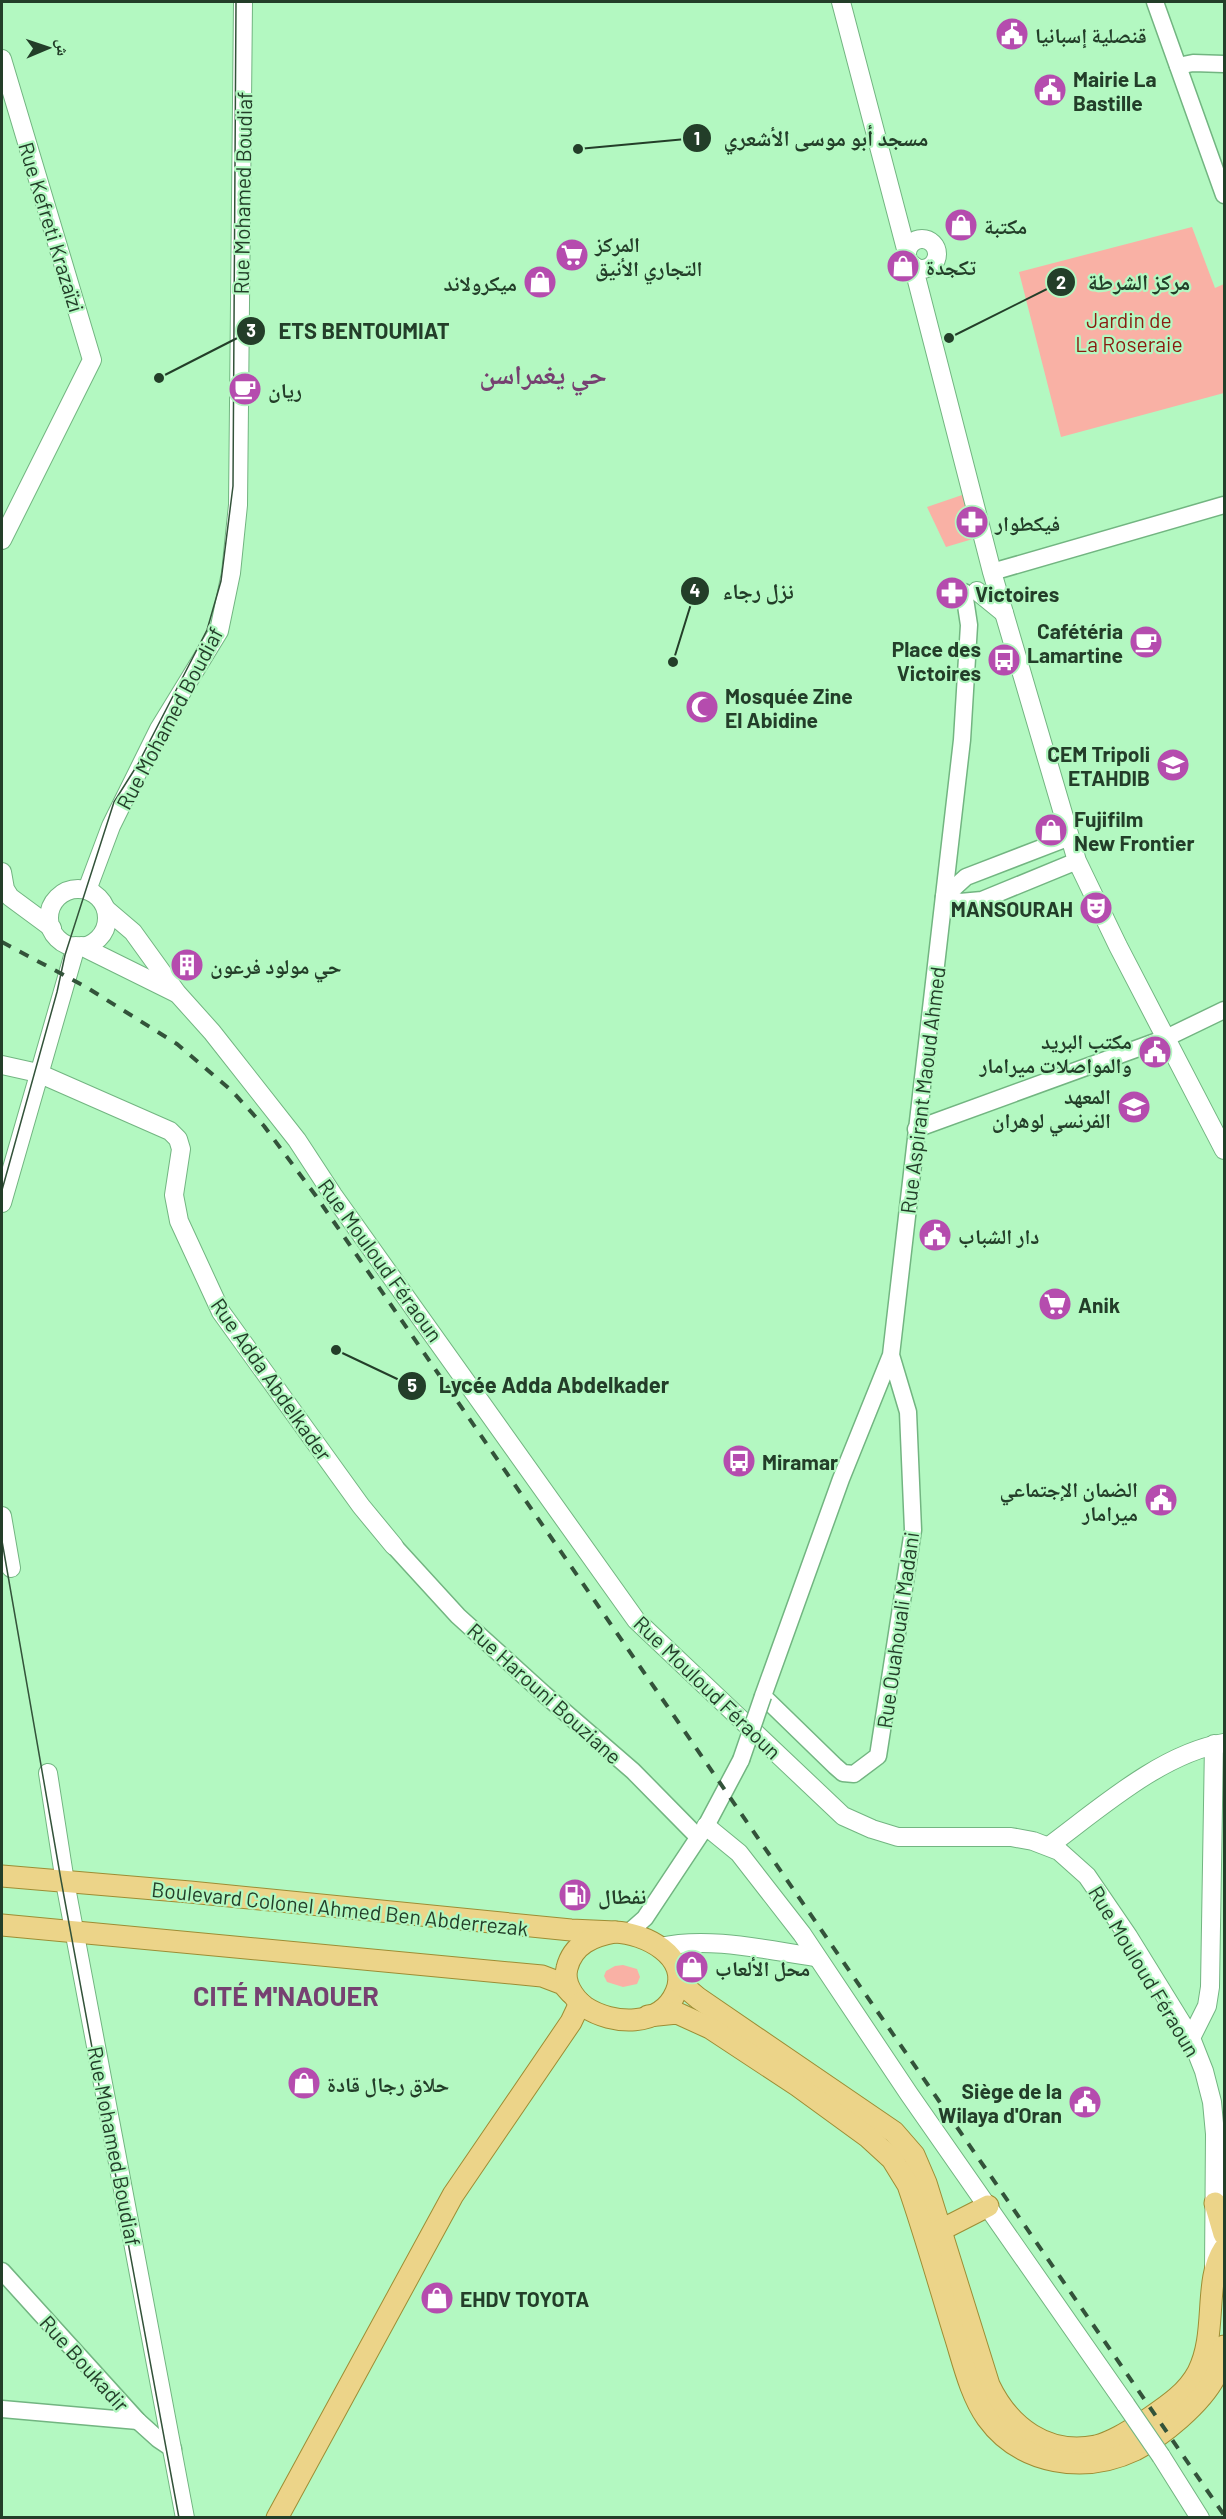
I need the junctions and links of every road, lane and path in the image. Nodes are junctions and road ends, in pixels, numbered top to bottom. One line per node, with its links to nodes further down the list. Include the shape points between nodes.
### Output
1 (243, 2): 16 (main road, Rue Mohamed Boudiaf, via 238,505 231,573 219,631 159,729 111,826)
2 (841, 2): 10 (main road, via 984,543)
3 (1155, 2): 6 (street)
4 (2, 59): 9 (main road, Rue Kefreti Krazaïzi, via 92,360)
5 (1224, 64): 6 (street)
6 (1178, 66): 7 (street)
7 (1224, 195)
8 (1224, 505): 10 (street)
9 (2, 540)
10 (985, 570): 12 (main road)
11 (970, 591): 12 (main road); 18 (street, Rue Aspirant Maoud Ahmed, via 962,740)
12 (1004, 613): 13 (main road)
13 (1070, 837): 14 (main road); 18 (street, via 966,877)
14 (1077, 861): 18 (street, via 982,900 966,903); 25 (main road)
15 (2, 872): 19 (main road, via 5,889)
16 (87, 890): 17 (main road); 20 (main road)
17 (67, 891): 19 (main road, via 44,900); 21 (main road, via 52,906)
18 (944, 897): 28 (street, Rue Aspirant Maoud Ahmed)
19 (18, 902): 21 (main road)
20 (106, 909): 22 (main road, via 107,922 102,934 93,942); 23 (main road, Rue Mouloud Féraoun, via 133,932)
21 (52, 928): 22 (main road, via 59,939)
22 (78, 946): 23 (main road, Rue Mouloud Féraoun); 27 (main road)
23 (177, 993): 39 (main road, Rue Mouloud Féraoun, via 297,1140 636,1620 843,1816 898,1837 1011,1837)
24 (1224, 1010): 25 (street)
25 (1166, 1038): 28 (street); 29 (main road)
26 (2, 1065): 27 (main road)
27 (38, 1073): 30 (main road); 33 (main road, Rue Adda Abdelkader, via 170,1131 178,1139 181,1149 175,1206 221,1312)
28 (916, 1129): 31 (street, Rue Aspirant Maoud Ahmed)
29 (1224, 1150)
30 (2, 1203)
31 (891, 1355): 35 (street, via 841,1479); 35 (street, Rue Ouahouali Madani, via 908,1412 913,1530 878,1756 854,1774 843,1773)
32 (2, 1516): 34 (main road)
33 (394, 1546): 38 (street, Rue Harouni Bouziane, via 458,1616)
34 (11, 1568)
35 (764, 1696): 38 (street, bridge, via 741,1760)
36 (1219, 1743): 39 (main road, via 1173,1760); 52 (main road, via 1210,1987 1207,2006)
37 (48, 1773): 41 (main road, Rue Mohamed Boudiaf)
38 (702, 1832): 42 (street); 48 (main road, via 739,1853 802,1934)
39 (1049, 1846): 52 (main road, Rue Mouloud Féraoun, via 1087,1876)
40 (2, 1876): 41 (main road, Boulevard Colonel Ahmed Ben Abderrezak)
41 (65, 1882): 44 (main road, Rue Mohamed Boudiaf); 45 (main road, Boulevard Colonel Ahmed Ben Abderrezak)
42 (655, 1902): 45 (street, via 641,1923); 46 (street, via 649,1924)
43 (2, 1925): 44 (main road)
44 (75, 1932): 50 (main road, via 542,1976 563,1984); 63 (main road, Rue Mohamed Boudiaf)
45 (621, 1933): 46 (main road); 50 (main road, via 591,1938 576,1950 566,1969)
46 (656, 1944): 47 (main road); 49 (main road, via 670,1957)
47 (701, 1944): 48 (main road); 49 (main road, via 683,1956)
48 (815, 1957): 54 (main road)
49 (678, 1975): 51 (main road, via 670,2002); 55 (main road, via 698,1998 894,2132 921,2170)
50 (576, 1998): 51 (main road, via 607,2019 621,2021); 65 (main road, via 571,2022 453,2195)
51 (648, 2016): 60 (main road, via 677,2013 710,2028 839,2115 892,2159 908,2185 964,2368 981,2408 998,2430 1022,2449 1047,2460 1080,2464 1116,2457 1142,2446 1207,2391 1216,2376)
52 (1191, 2038): 53 (main road, Rue Mouloud Féraoun, via 1212,2102)
53 (1215, 2203): 56 (main road); 59 (main road, Rue Mouloud Féraoun)
54 (988, 2206): 55 (main road); 66 (main road, bridge)
55 (939, 2231): 59 (main road, via 996,2400 1006,2414 1037,2438 1077,2447 1095,2446 1127,2433 1166,2407 1193,2381 1206,2348)
56 (1224, 2234)
57 (1224, 2249): 59 (main road)
58 (2, 2271): 62 (street, Rue Boukadir)
59 (1214, 2271)
60 (1224, 2346)
61 (2, 2409): 62 (street)
62 (138, 2421): 63 (street, Rue Boukadir)
63 (173, 2449): 64 (main road, Rue Mohamed Boudiaf)
64 (185, 2517)
65 (277, 2517)
66 (1200, 2517)

